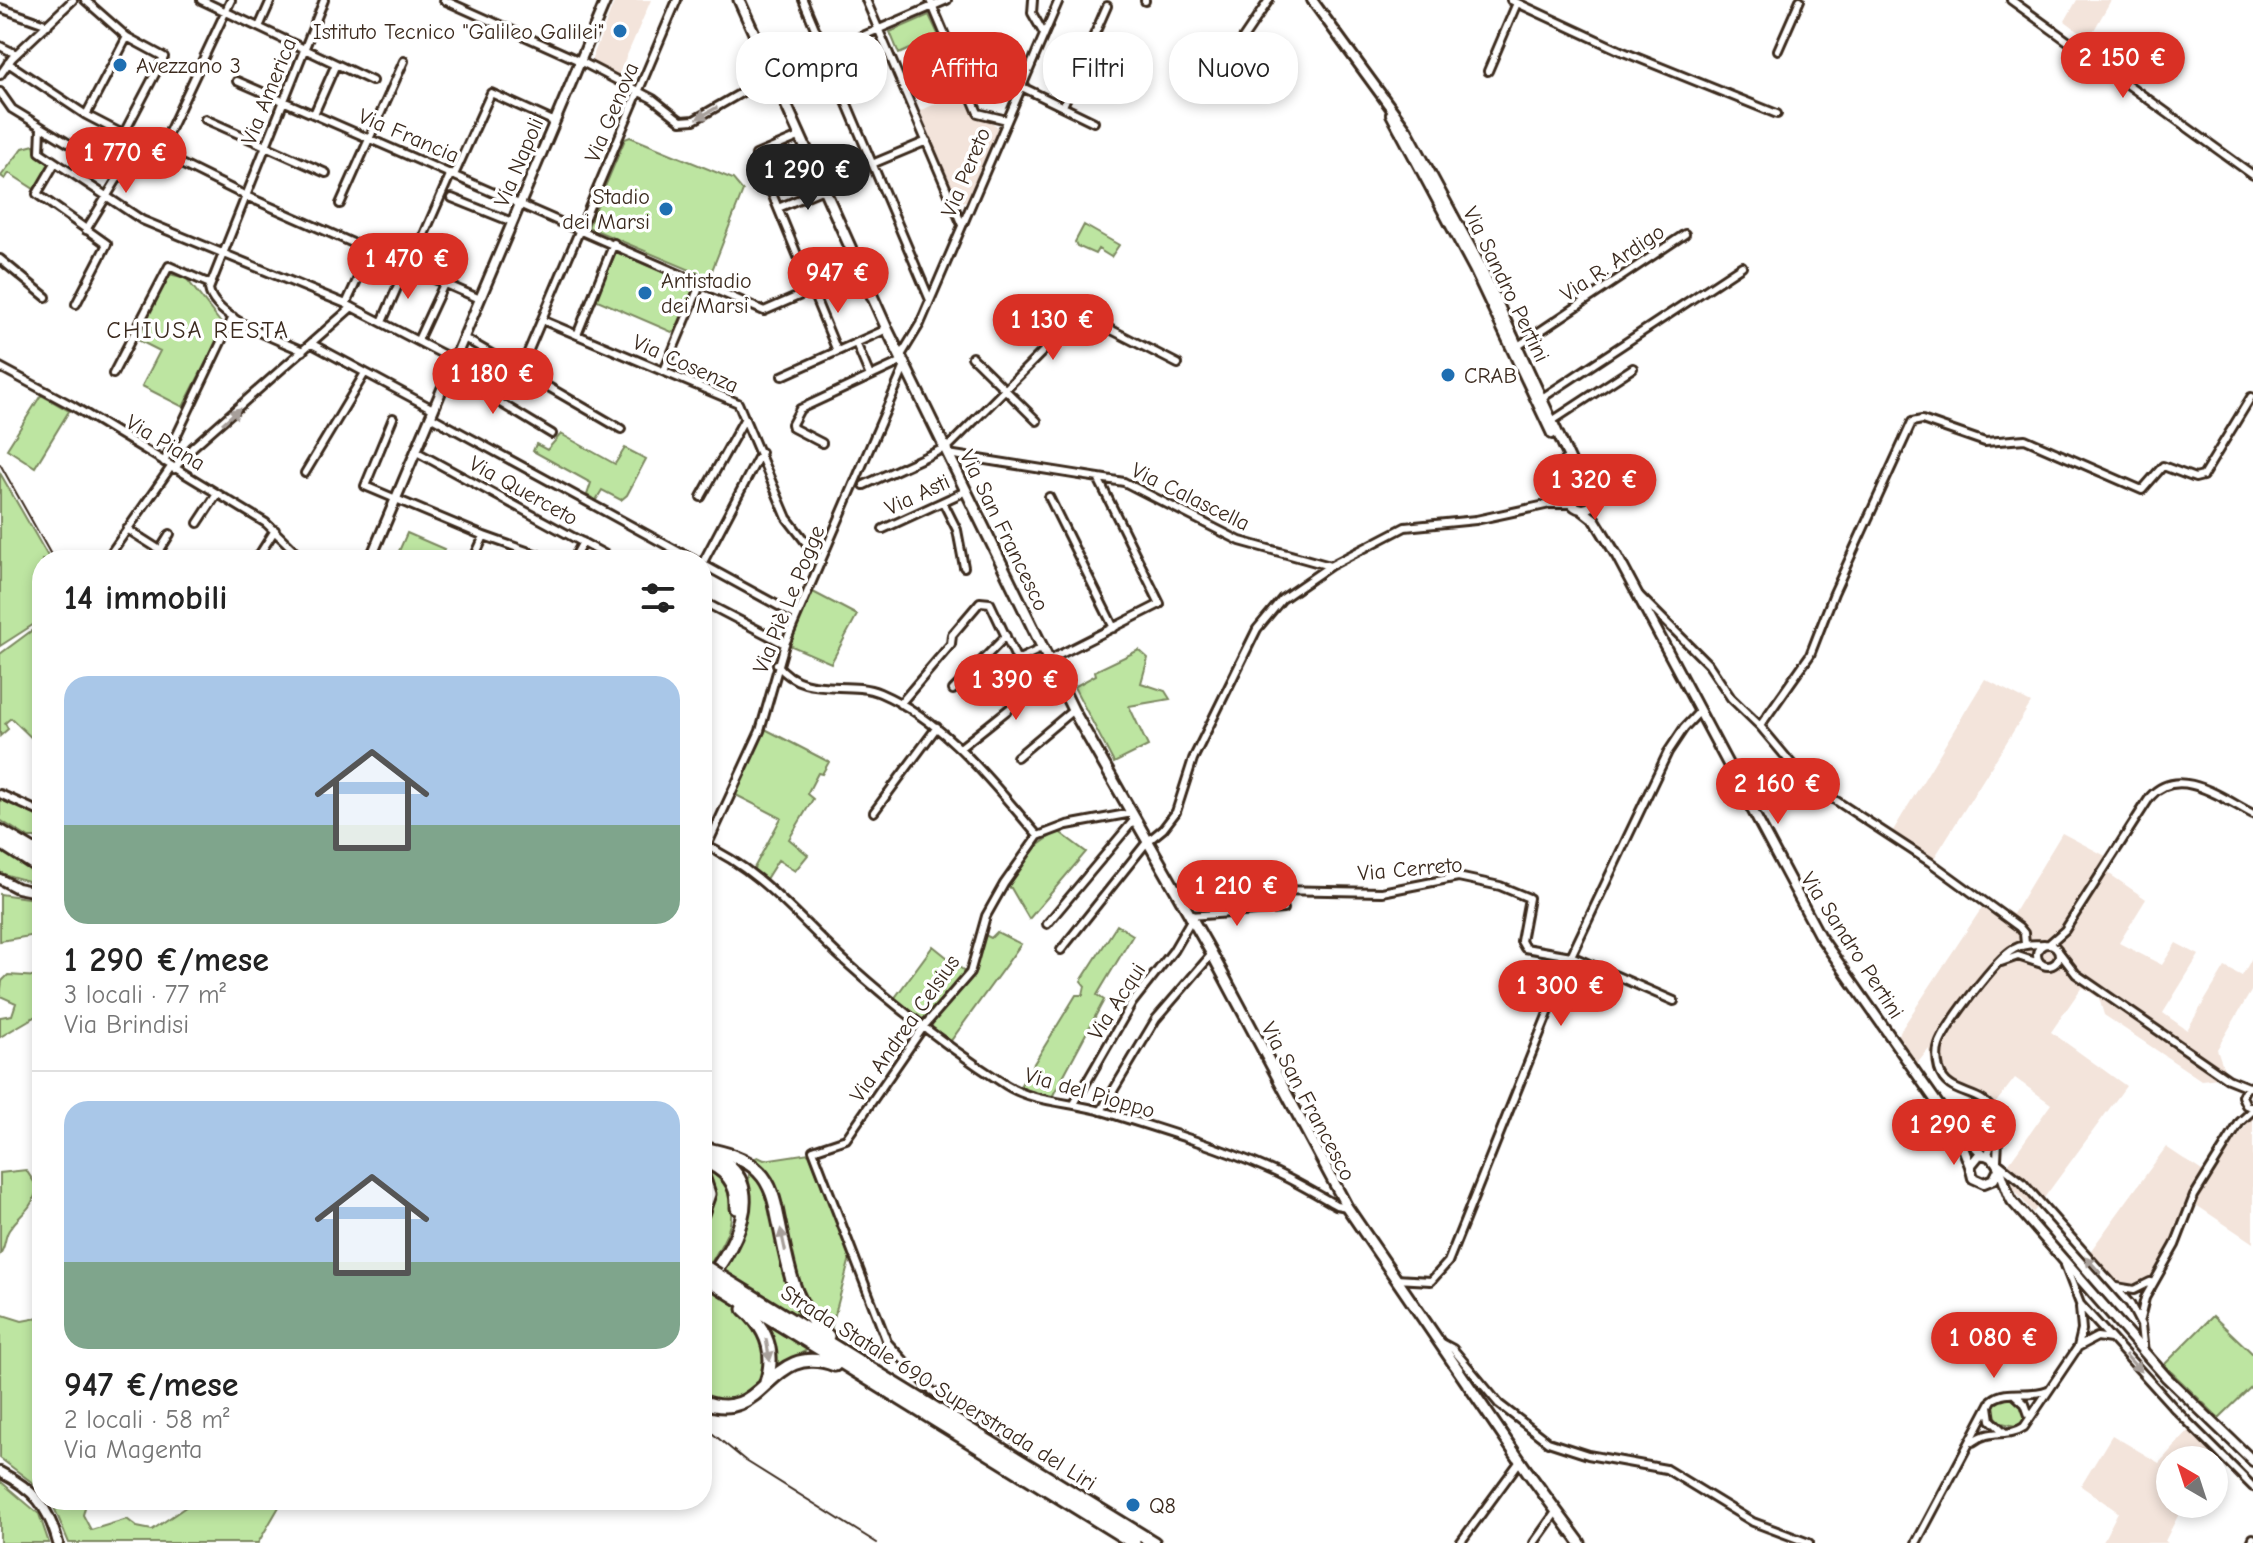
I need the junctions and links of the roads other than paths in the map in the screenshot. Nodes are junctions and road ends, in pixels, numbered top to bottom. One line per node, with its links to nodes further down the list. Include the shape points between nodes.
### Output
1 (73, 0): 25 (street)
2 (85, 0): 35 (street)
3 (201, 0): 24 (street)
4 (231, 0): 24 (street)
5 (271, 0): 26 (street)
6 (324, 0): 37 (street, Via America)
7 (444, 0): 41 (street)
8 (606, 0): 41 (main road, Via Napoli)
9 (677, 0): 51 (street, Via Genova)
10 (739, 0): 28 (main road, Via San Francesco)
11 (803, 0): 29 (street)
12 (866, 0): 27 (street)
13 (947, 0): 21 (street)
14 (1033, 0): 31 (street, via 1033,15)
15 (1059, 0): 32 (street, Via Pereto)
16 (1269, 0): 33 (street)
17 (1312, 0): 58 (main road, Via Sandro Pertini)
18 (1800, 0): 38 (street)
19 (2011, 0): 79 (street)
20 (1514, 1): 44 (street); 60 (street)
21 (931, 3): 27 (street); 63 (street, via 978,113)
22 (1107, 6): 57 (street)
23 (0, 8): 25 (street)
24 (226, 12): 26 (street); 74 (street)
25 (48, 25): 39 (street)
26 (259, 27): 37 (street)
27 (879, 29): 30 (street); 70 (street)
28 (754, 32)
29 (817, 32)
30 (872, 32)
31 (1043, 32)
32 (1045, 32)
33 (1247, 32)
34 (1043, 36): 46 (street, Via Pereto)
35 (127, 37): 61 (street); 67 (street, via 164,57)
36 (0, 46): 39 (street)
37 (304, 49): 43 (street); 53 (street, Via America)
38 (1778, 50)
39 (16, 54): 42 (street)
40 (404, 61): 69 (street)
41 (580, 61): 51 (street); 64 (main road, Via Napoli)
42 (8, 63): 45 (street); 61 (street)
43 (336, 64): 48 (street); 59 (street)
44 (1488, 71)
45 (0, 75)
46 (1027, 75)
47 (237, 81): 53 (street, Via Francia)
48 (372, 81)
49 (1027, 89): 57 (street)
50 (0, 92): 66 (street, via 10,107)
51 (639, 92): 52 (street, one-way to 51, via 688,121 678,121); 89 (street, Via Genova)
52 (736, 95)
53 (283, 100): 59 (street, Via Francia); 72 (street, Via America)
54 (788, 104): 68 (main road, Via San Francesco)
55 (847, 104): 76 (street)
56 (1014, 104): 63 (street, Via Pereto)
57 (1063, 106): 65 (street)
58 (1388, 106): 117 (main road, Via Sandro Pertini, via 1407,130 1459,225); 153 (main road, Via Sandro Pertini, via 1481,282 1566,461)
59 (314, 114): 69 (street, Via Francia)
60 (1777, 114)
61 (86, 115): 67 (street)
62 (205, 119): 72 (street)
63 (1007, 120): 88 (street, Via Pereto)
64 (555, 122): 78 (street, via 491,93); 84 (main road, Via Napoli)
65 (1094, 122)
66 (41, 128): 73 (street); 75 (street, via 40,152)
67 (123, 135): 71 (street)
68 (802, 135): 80 (main road, Via San Francesco); 86 (street, via 756,155)
69 (369, 138): 78 (street, Via Francia); 85 (street)
70 (927, 141): 76 (street); 88 (street)
71 (139, 143): 74 (street); 82 (street)
72 (265, 146): 77 (street); 81 (street, Via America)
73 (76, 148)
74 (159, 153): 81 (street)
75 (55, 163): 82 (street); 90 (street, via 37,194)
76 (872, 164): 105 (street)
77 (326, 173)
78 (453, 174): 84 (street, Via Francia); 97 (street)
79 (2253, 175)
80 (826, 188): 86 (street); 98 (main road, Via San Francesco)
81 (246, 196): 93 (street); 94 (street, Via America)
82 (107, 197): 90 (street); 94 (street, via 142,220)
83 (452, 198): 87 (street)
84 (521, 203): 87 (main road, Via Napoli); 89 (street, Via Francia)
85 (340, 204)
86 (778, 208): 102 (street)
87 (512, 222): 104 (main road, Via Napoli)
88 (962, 225): 105 (street, Via Pereto)
89 (580, 229): 92 (street, Via Francia); 109 (street, Via Genova)
90 (86, 230): 106 (street, via 107,244)
91 (1685, 234): 117 (street, Via R. Ardigo)
92 (614, 243): 99 (street, Via Francia); 112 (street)
93 (370, 252): 97 (street); 107 (street)
94 (222, 255): 100 (street, Via America); 107 (street)
95 (0, 259): 103 (street)
96 (1742, 266): 135 (street)
97 (408, 268): 101 (street); 110 (street)
98 (861, 269): 102 (street); 111 (main road, Via San Francesco)
99 (701, 283): 102 (street, Via Francia, via 764,311); 127 (street)
100 (210, 284): 108 (street, via 217,306); 130 (street, via 169,266)
101 (444, 284): 104 (street); 114 (street)
102 (811, 291): 119 (street)
103 (46, 297)
104 (480, 299): 113 (main road, Via Napoli)
105 (930, 300): 122 (street, Via Pereto)
106 (76, 304)
107 (349, 306): 110 (street); 116 (street)
108 (233, 317): 118 (street); 147 (street)
109 (542, 320): 112 (street, Via Cosenza); 126 (street, Via Genova)
110 (382, 322): 114 (street)
111 (887, 329): 115 (street); 122 (main road, Via San Francesco)
112 (577, 335): 127 (street, Via Cosenza)
113 (464, 338): 121 (main road, Via Napoli); 126 (street)
114 (418, 340): 121 (street)
115 (856, 343): 119 (street); 132 (street)
116 (312, 344): 118 (street); 129 (street)
117 (1518, 346): 135 (main road, Via Sandro Pertini)
118 (303, 351): 148 (street, one-way to 118)
119 (837, 351): 131 (street)
120 (972, 357): 133 (street)
121 (454, 360): 128 (main road, Via Napoli)
122 (903, 361): 132 (street); 145 (main road, Via San Francesco); 181 (street, Via Piè Le Pogge)
123 (1178, 364): 133 (street, via 1084,310)
124 (0, 367): 147 (street, Via Piana)
125 (1633, 368): 140 (street)
126 (520, 371): 141 (street)
127 (664, 371): 138 (street, Via Cosenza, via 735,401)
128 (449, 372): 136 (main road, Via Napoli); 142 (street)
129 (365, 373): 136 (street); 149 (street)
130 (113, 374)
131 (782, 376)
132 (870, 376): 143 (street, via 800,409 793,428)
133 (1004, 390): 139 (street); 145 (street)
134 (2251, 397): 199 (street, via 2203,476 2163,466 2142,490 2025,439 1985,442 1922,420 1910,423 1808,659)
135 (1542, 398): 140 (main road, Via Sandro Pertini)
136 (431, 413): 144 (main road, Via Napoli); 179 (street)
137 (393, 418): 158 (street, via 365,486)
138 (745, 418): 146 (street, Via Cosenza); 156 (street)
139 (1037, 421)
140 (1552, 421): 151 (main road, Via Sandro Pertini)
141 (621, 429)
142 (552, 434)
143 (822, 443)
144 (415, 451): 158 (main road, Via Napoli); 170 (street, Via Querceto)
145 (947, 451): 150 (street, Via Calascella); 152 (street); 154 (main road, Via San Francesco)
146 (761, 452): 180 (street); 181 (street, Via Cosenza, via 787,518)
147 (164, 462): 148 (street, Via Piana)
148 (173, 468): 155 (street, Via Piana); 164 (street)
149 (305, 473)
150 (1098, 478): 182 (street, Via Calascella, via 1127,483 1246,544); 188 (street, via 1160,604)
151 (1587, 482): 153 (main road); 160 (main road, Via Sandro Pertini, via 1596,489)
152 (864, 485)
153 (1570, 490): 161 (street); 162 (main road, Via Sandro Pertini)
154 (966, 491): 159 (street, Via Asti); 191 (main road, Via San Francesco)
155 (217, 494): 163 (street); 167 (street, Via Piana)
156 (701, 497)
157 (1049, 497): 188 (street)
158 (395, 499): 169 (street); 174 (main road, Via Napoli)
159 (943, 502): 165 (street, Via Asti); 183 (street, via 957,530)
160 (1595, 502): 162 (main road); 166 (main road, Via Sandro Pertini)
161 (1550, 504): 162 (street); 182 (street, via 1471,521 1405,527)
162 (1577, 506): 166 (main road, Via Sandro Pertini)
163 (198, 523)
164 (127, 529): 168 (street, via 160,550); 171 (street)
165 (883, 529)
166 (1600, 529): 185 (main road, Via Sandro Pertini)
167 (275, 530): 172 (street); 173 (street, Via Piana)
168 (170, 534)
169 (484, 536): 175 (street); 176 (street)
170 (583, 542): 177 (street); 178 (street, Via Querceto)
171 (113, 550)
172 (262, 550)
173 (294, 550)
174 (374, 550)
175 (478, 550)
176 (524, 550)
177 (579, 550)
178 (597, 550)
179 (676, 550)
180 (709, 550)
181 (821, 562): 187 (street, Via Piè Le Pogge)
182 (1330, 566): 212 (street, via 1282,599 1257,629 1193,759 1175,815)
183 (964, 567)
184 (712, 569): 187 (street)
185 (1635, 590): 198 (main road, Via Sandro Pertini); 199 (street)
186 (712, 606): 190 (street)
187 (797, 616): 190 (street, Via Piè Le Pogge)
188 (1114, 628): 192 (street)
189 (1006, 636): 191 (street, via 1017,660); 195 (street); 196 (street, via 990,603 980,602)
190 (785, 644): 193 (street, Via Piè Le Pogge)
191 (1043, 648): 192 (main road, Via San Francesco)
192 (1049, 660): 194 (main road, Via San Francesco)
193 (777, 664): 196 (street, via 814,687 870,690); 208 (street, Via Piè Le Pogge, via 760,731)
194 (1054, 673): 197 (main road, Via San Francesco); 201 (street)
195 (953, 690)
196 (900, 704): 200 (street)
197 (1073, 710): 202 (street); 207 (main road, Via San Francesco)
198 (1699, 712): 228 (street, via 1668,752); 243 (main road, Via Sandro Pertini, via 1819,935)
199 (1760, 726): 223 (street, via 1806,781 2019,927)
200 (937, 727): 201 (street); 205 (street)
201 (960, 748): 210 (street)
202 (1017, 757)
203 (0, 794): 204 (street)
204 (32, 808)
205 (874, 812)
206 (2253, 814): 222 (street, via 2184,782 2161,787)
207 (1133, 816): 210 (street, via 1067,825); 212 (main road, Via San Francesco); 221 (street)
208 (712, 830)
209 (0, 831): 214 (highway)
210 (1038, 836): 234 (street, Via Andrea Celsius, via 986,916 970,973)
211 (0, 842): 215 (highway)
212 (1147, 842): 217 (main road, Via San Francesco); 225 (street)
213 (712, 848): 234 (street, Via del Pioppo, via 762,881 846,962)
214 (32, 850)
215 (32, 863)
216 (0, 879): 218 (main road)
217 (1173, 888): 220 (main road, Via San Francesco); 228 (street, Via Cerreto, via 1382,892 1462,877 1527,895 1523,947)
218 (32, 891)
219 (1283, 909): 220 (street)
220 (1190, 918): 227 (main road, Via San Francesco); 238 (street, Via Acqui, via 1173,951 1132,1003)
221 (1047, 924)
222 (2065, 930): 224 (street); 226 (street)
223 (2025, 944): 224 (street); 231 (street)
224 (2046, 944): 226 (street); 229 (street, via 2038,953)
225 (1061, 950)
226 (2059, 951): 230 (street); 232 (street)
227 (1212, 954): 240 (street, via 1156,1019); 252 (main road, Via San Francesco)
228 (1571, 956): 233 (street, Via Cerreto); 257 (street, via 1448,1262 1431,1281)
229 (2041, 963): 230 (street); 231 (street, via 2015,957)
230 (2052, 965): 232 (street)
231 (1994, 966): 242 (street, via 1937,1053 1946,1082 1983,1100)
232 (2076, 974): 235 (street)
233 (1674, 1001)
234 (924, 1026): 238 (street, Via del Pioppo, via 1009,1087); 275 (street, Via Andrea Celsius, via 846,1139 813,1150 887,1342 932,1391)
235 (2228, 1079): 236 (street); 237 (street)
236 (2250, 1086): 237 (street)
237 (2243, 1099): 239 (street); 241 (street)
238 (1074, 1104): 240 (street, Via del Pioppo)
239 (2253, 1109): 241 (street)
240 (1101, 1111): 252 (street, Via del Pioppo, via 1205,1143)
241 (2240, 1122): 256 (street, via 2194,1196)
242 (1997, 1124): 245 (street); 248 (street)
243 (1955, 1128): 245 (main road, Via Sandro Pertini); 249 (main road)
244 (712, 1153): 267 (highway, one-way to 244, via 801,1305 763,1177 742,1160)
245 (1985, 1154): 248 (main road, Via Sandro Pertini); 249 (main road)
246 (712, 1157): 255 (highway, via 734,1169 744,1197 734,1240)
247 (712, 1165): 254 (highway, via 726,1173 737,1196 733,1226)
248 (1998, 1165): 250 (main road, via 1994,1179); 251 (main road, Via Sandro Pertini); 260 (street, one-way to 248, via 2022,1182)
249 (1970, 1166): 250 (main road, via 1973,1178)
250 (1984, 1183): 251 (main road)
251 (2012, 1201): 253 (main road, Via Sandro Pertini)
252 (1347, 1207): 257 (main road, Via San Francesco)
253 (2059, 1254): 261 (street); 266 (main road, Via Sandro Pertini)
254 (712, 1266)
255 (712, 1270)
256 (2158, 1274): 260 (street, via 2137,1290); 262 (street)
257 (1395, 1279): 264 (main road, Via San Francesco)
258 (712, 1282): 267 (highway, Strada Statale 690 Superstrada del Liri)
259 (712, 1283): 268 (highway, one-way to 268, via 763,1329 771,1359)
260 (2113, 1286): 262 (street)
261 (2080, 1304): 263 (street); 265 (street)
262 (2140, 1321): 266 (street)
263 (2112, 1339): 265 (street, via 2097,1337); 280 (street, one-way to 280)
264 (1440, 1342): 277 (main road, Via San Francesco); 290 (street, via 1453,1349 1499,1404 1548,1442 1662,1468 1758,1525)
265 (2078, 1347): 269 (street)
266 (2144, 1353): 278 (main road, Via Sandro Pertini)
267 (864, 1371): 268 (highway, via 805,1358); 285 (highway, Strada Statale 690 Superstrada del Liri); 286 (highway, Strada Statale 690 Superstrada del Liri)
268 (766, 1383): 272 (highway, via 737,1405)
269 (2048, 1390): 270 (street); 273 (street)
270 (2013, 1394): 271 (street, via 1999,1394); 273 (street, via 2025,1404)
271 (1990, 1403): 274 (street, via 1990,1418); 276 (street)
272 (712, 1404)
273 (2030, 1418): 274 (street, via 2020,1430)
274 (2004, 1432): 276 (street, via 1980,1436)
275 (1014, 1438)
276 (1966, 1451): 291 (street)
277 (1520, 1461): 283 (main road, Via San Francesco); 287 (street)
278 (2252, 1461)
279 (0, 1472): 281 (main road)
280 (2253, 1487)
281 (32, 1494)
282 (47, 1510): 284 (main road)
283 (1556, 1512): 288 (street); 289 (main road, Via San Francesco)
284 (58, 1543)
285 (1134, 1543)
286 (1154, 1543)
287 (1460, 1543)
288 (1534, 1543)
289 (1580, 1543)
290 (1809, 1543)
291 (1916, 1543)

